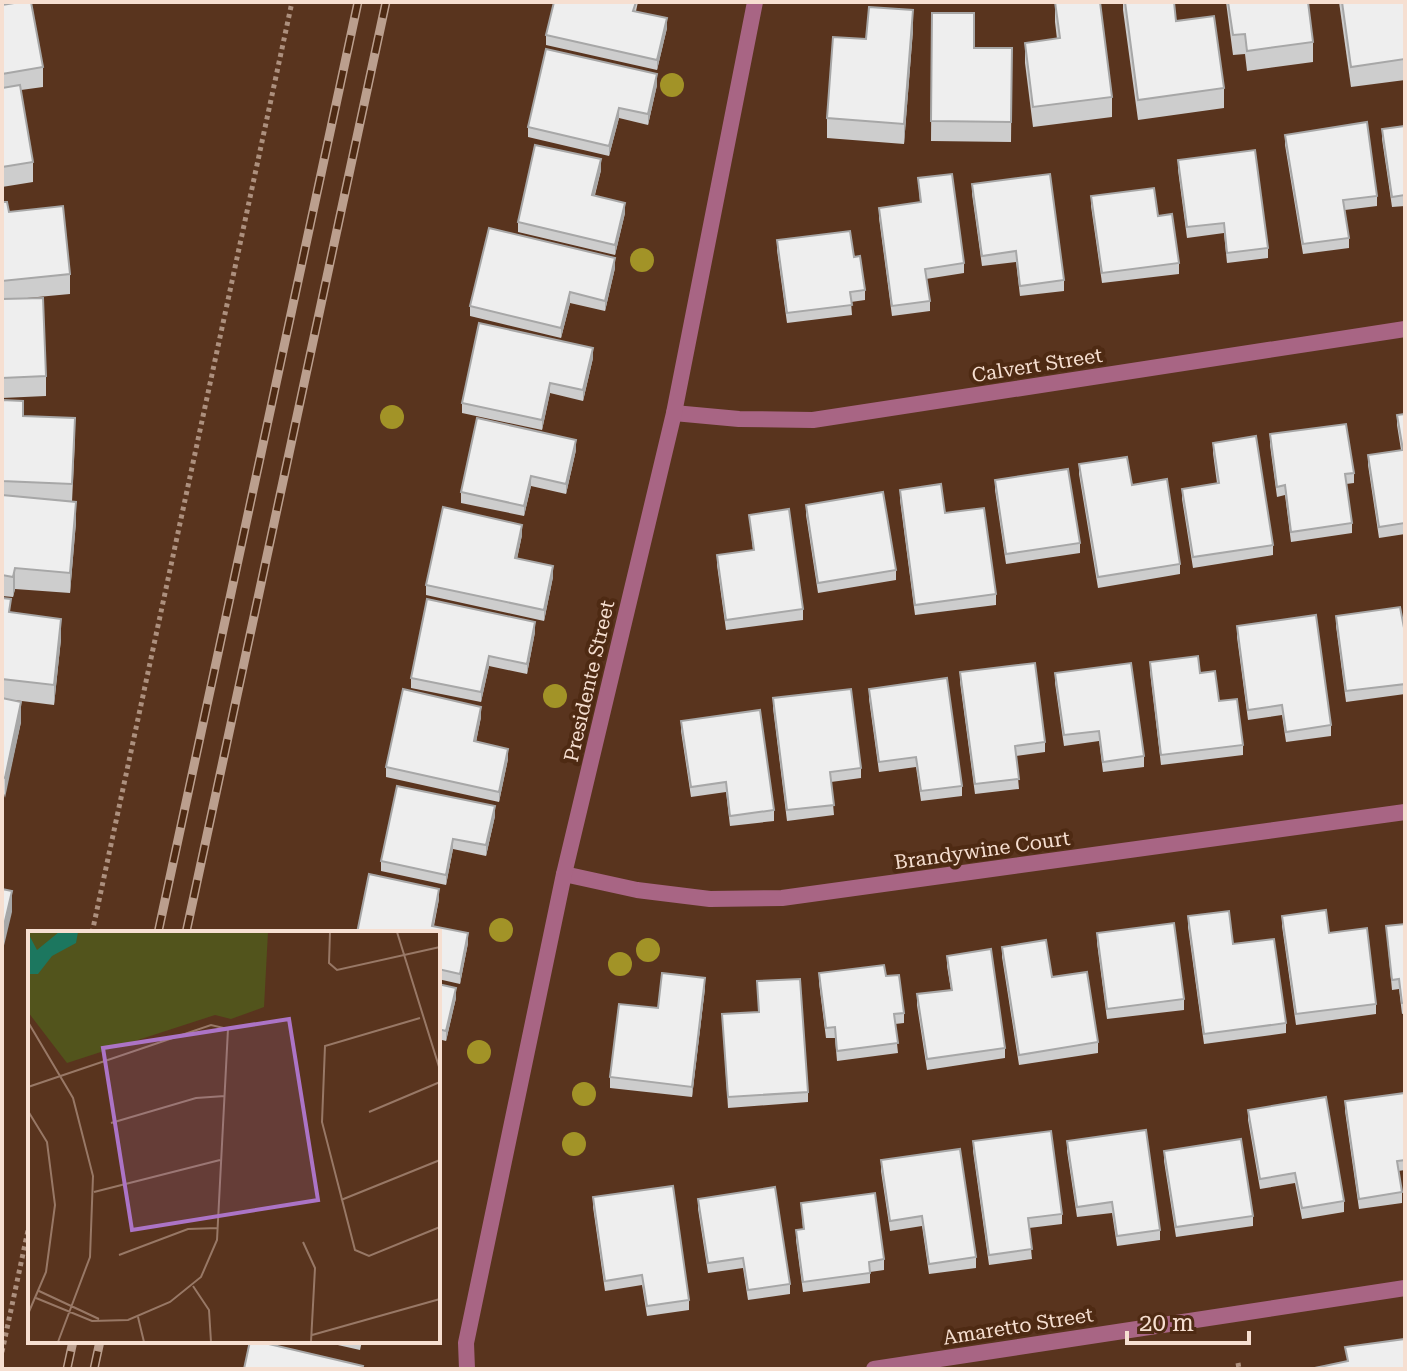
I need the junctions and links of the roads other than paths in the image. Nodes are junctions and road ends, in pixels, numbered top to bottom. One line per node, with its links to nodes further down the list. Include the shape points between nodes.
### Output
1 (755, 2): 3 (street, Presidente Street)
2 (1405, 329): 3 (street, Calvert Street, via 813,420)
3 (674, 413): 5 (street, Presidente Street)
4 (1405, 812): 5 (street, Brandywine Court, via 782,898 710,899)
5 (564, 874): 7 (street, Presidente Street, via 466,1343)
6 (1405, 1288): 8 (street, Amaretto Street)
7 (467, 1369)
8 (874, 1369)

